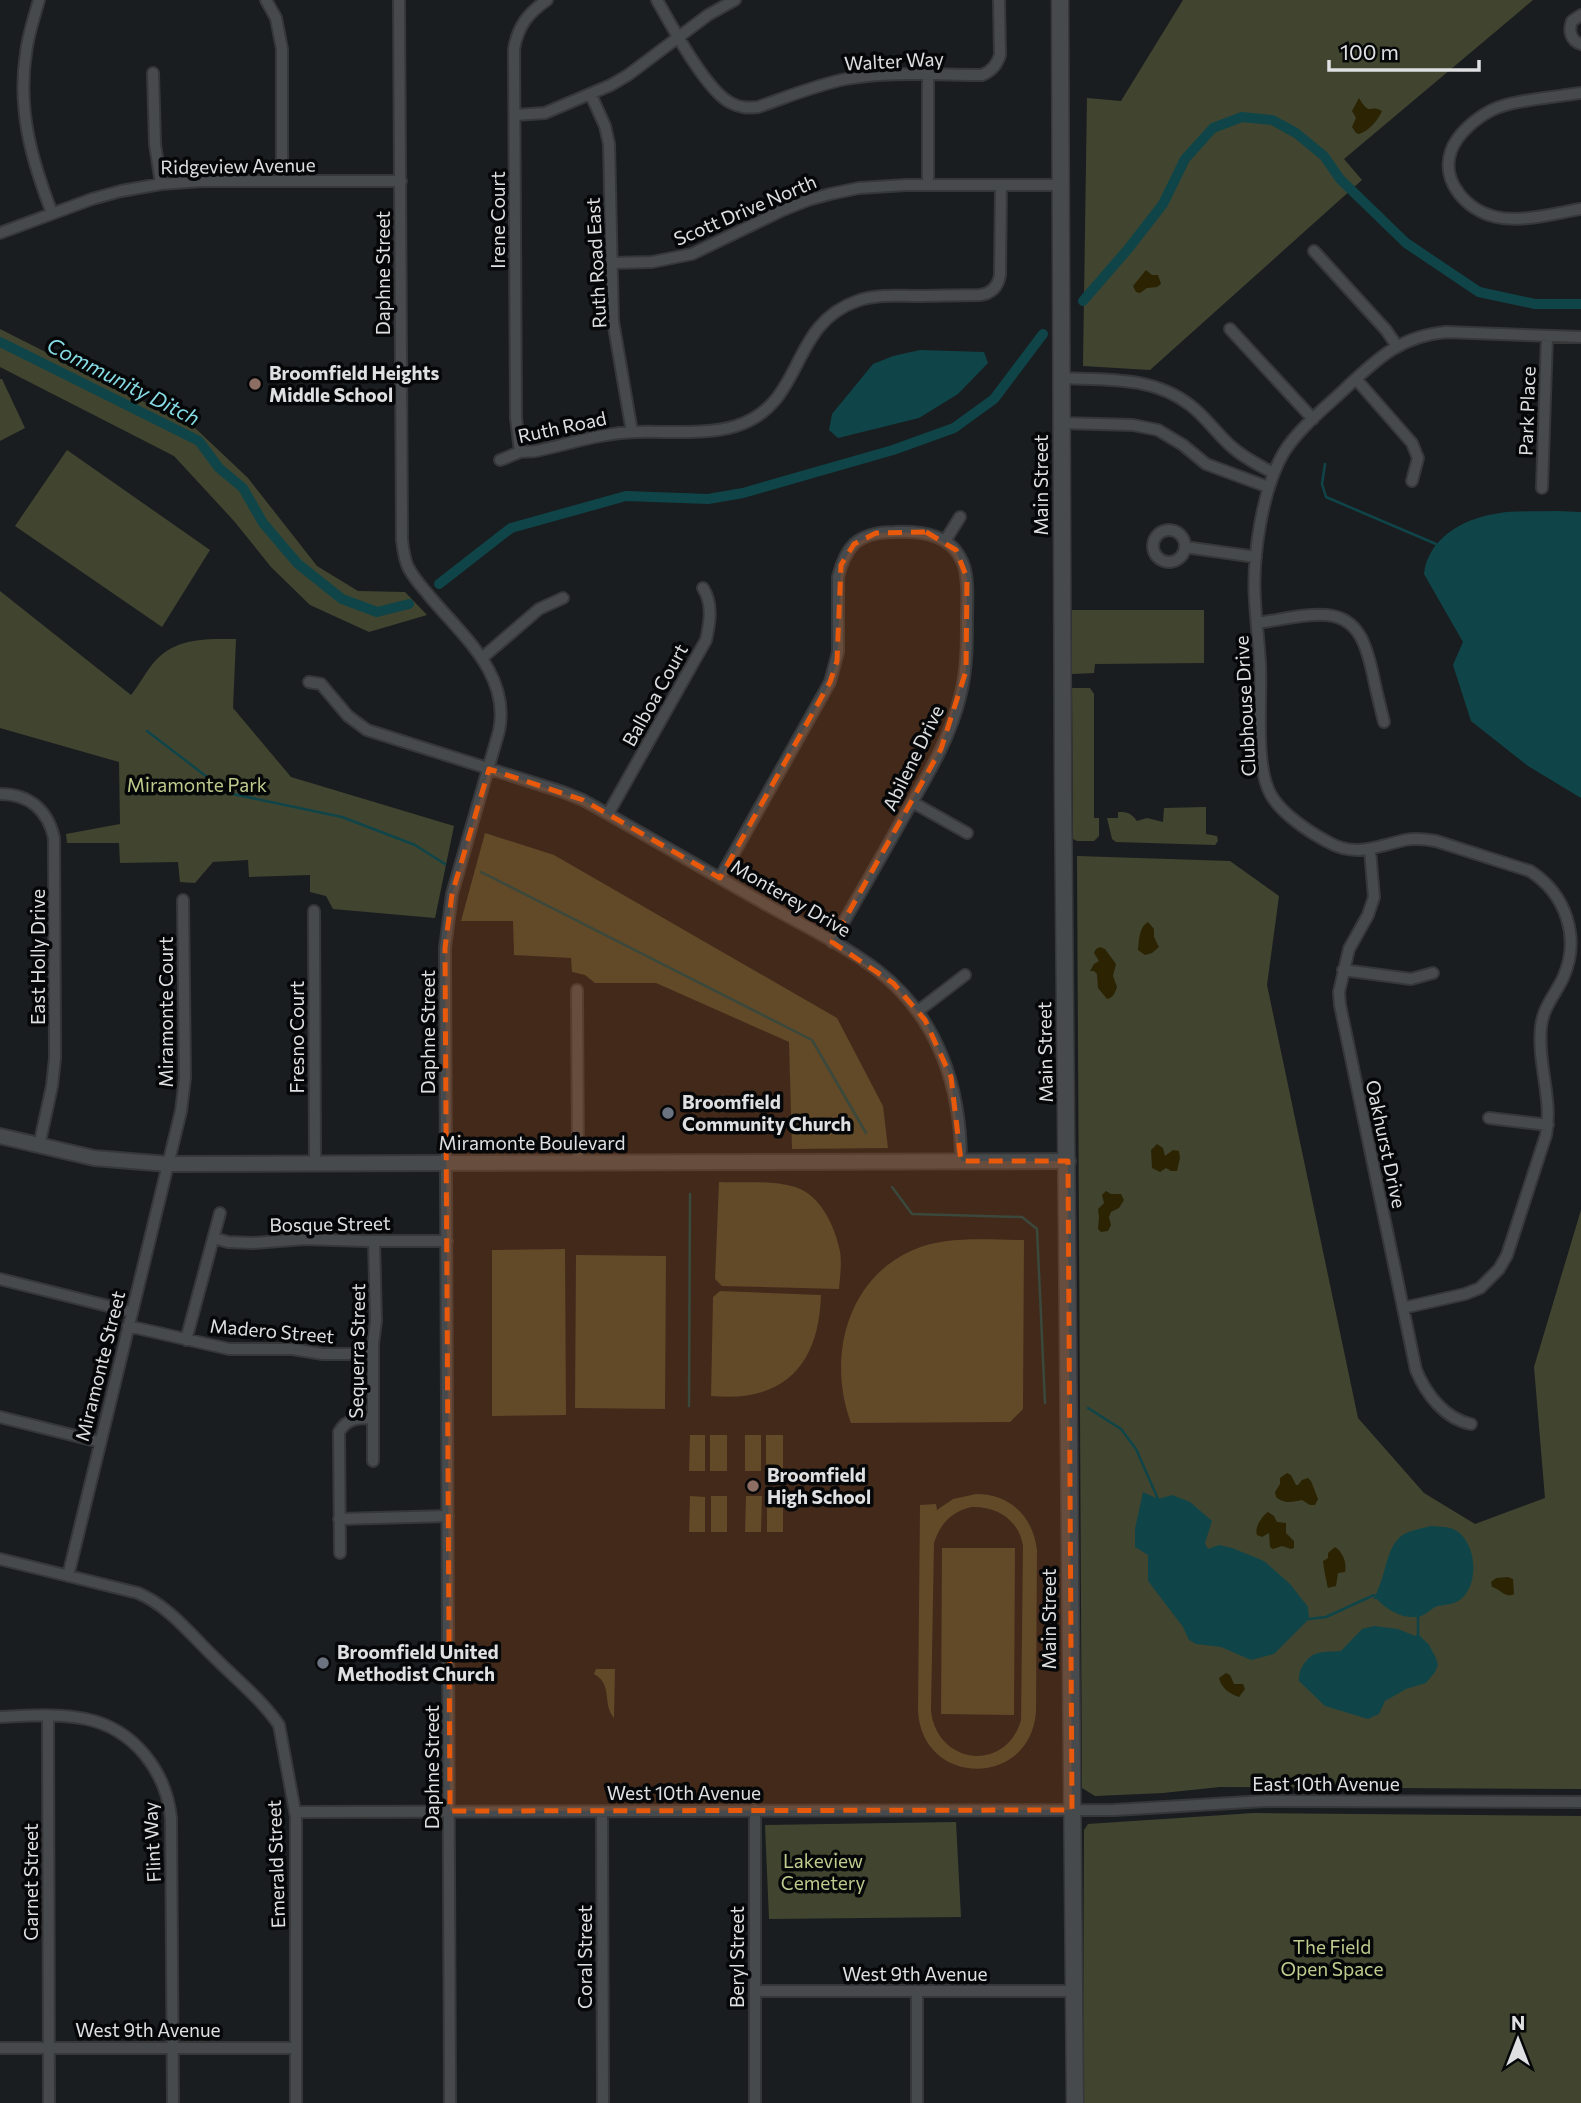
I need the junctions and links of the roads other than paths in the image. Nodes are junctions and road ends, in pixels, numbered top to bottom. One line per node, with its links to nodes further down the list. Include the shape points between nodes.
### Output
1 (39, 0): 24 (street, via 26,52 23,111)
2 (267, 0): 17 (street, via 282,49)
3 (399, 0): 18 (street, Daphne Street)
4 (547, 0): 16 (street, Irene Court, via 527,17 516,38)
5 (657, 0): 10 (street, Walter Way)
6 (735, 0): 10 (street)
7 (999, 0): 13 (street, Walter Way, via 1000,55 993,68 982,75)
8 (1060, 0): 22 (main road, Main Street)
9 (1581, 15): 11 (street, via 1572,21 1570,31)
10 (678, 37): 13 (street, Walter Way, via 715,92 740,107 758,107 848,79); 15 (street, via 628,75)
11 (1581, 44)
12 (153, 73): 19 (street)
13 (928, 75): 20 (street)
14 (1581, 93): 23 (street, via 1491,110 1456,140 1449,164 1458,192 1489,215 1513,219)
15 (591, 95): 16 (street, via 545,113); 27 (street, Ruth Road East, via 609,144)
16 (515, 115): 37 (street, Irene Court)
17 (282, 181): 18 (street, Ridgeview Avenue); 19 (street, Ridgeview Avenue)
18 (401, 181): 50 (street, Daphne Street, via 404,555 419,583)
19 (161, 184): 24 (street, Ridgeview Avenue, via 113,193)
20 (928, 185): 21 (street, Scott Drive North); 27 (street, Scott Drive North, via 830,194 783,210 692,254 652,262)
21 (1001, 185): 22 (street, Scott Drive North); 36 (street, Ruth Road, via 1000,275 990,292 878,296 855,302 817,328 779,397 752,419 716,430)
22 (1060, 185): 32 (main road, Main Street)
23 (1581, 209)
24 (52, 213): 25 (street, Ridgeview Avenue)
25 (0, 233)
26 (1314, 251): 31 (street)
27 (611, 263): 36 (street, Ruth Road East, via 613,321)
28 (1230, 329): 34 (street)
29 (1547, 336): 30 (street); 31 (street, via 1446,332); 42 (street, Park Place)
30 (1581, 337)
31 (1397, 345): 33 (street, Clubhouse Drive)
32 (1061, 378): 35 (main road, Main Street); 39 (street, via 1129,380 1157,387 1190,405 1242,456)
33 (1356, 379): 34 (street, Clubhouse Drive); 40 (street, via 1412,443 1418,458)
34 (1313, 419): 39 (street, Clubhouse Drive, via 1292,440)
35 (1062, 423): 41 (street, via 1158,430 1184,444 1206,464); 74 (main road, Main Street)
36 (632, 432): 37 (street, Ruth Road)
37 (520, 452): 38 (street, Ruth Road)
38 (500, 460)
39 (1273, 473): 41 (street, Clubhouse Drive)
40 (1412, 481)
41 (1268, 487): 46 (street, Clubhouse Drive)
42 (1542, 488)
43 (960, 517): 44 (street)
44 (945, 541): 55 (street, Abilene Drive, via 965,568 966,671 948,736); 59 (street, via 926,532 876,533 854,544 845,556 838,577 838,652 830,682)
45 (1185, 547): 46 (street)
46 (1256, 557): 49 (street, Clubhouse Drive)
47 (703, 588): 56 (street, Balboa Court, via 709,599 706,640)
48 (563, 598): 50 (street, via 540,609)
49 (1257, 623): 52 (street, via 1317,615 1352,625 1365,643); 58 (street, Clubhouse Drive, via 1261,761 1272,795 1289,815 1330,844)
50 (482, 658): 53 (street, Daphne Street, via 494,677 501,704)
51 (309, 682): 53 (street, Monterey Drive, via 321,684 348,716 367,730)
52 (1384, 722)
53 (489, 769): 56 (street, Monterey Drive, via 563,792); 77 (street, Daphne Street, via 457,871 447,925)
54 (4, 794): 72 (street, East Holly Drive, via 23,797 40,808 54,838 55,1058)
55 (912, 803): 57 (street); 62 (street, Abilene Drive)
56 (608, 814): 59 (street, Monterey Drive)
57 (967, 833)
58 (1370, 850): 63 (street, Clubhouse Drive, via 1423,839 1530,871 1550,886 1564,906); 64 (street, Oakhurst Drive, via 1374,897)
59 (720, 878): 62 (street, Monterey Drive)
60 (183, 900): 78 (street, Miramonte Court, via 185,1078)
61 (314, 911): 76 (street, Fresno Court)
62 (832, 942): 68 (street, Monterey Drive, via 876,970)
63 (1576, 951): 70 (street, Clubhouse Drive, via 1541,1024)
64 (1343, 970): 65 (street, via 1410,979); 84 (street, Oakhurst Drive, via 1340,1005)
65 (1433, 973)
66 (965, 975): 68 (street)
67 (577, 990): 75 (street)
68 (918, 1011): 73 (street, Monterey Drive, via 951,1077 960,1121)
69 (1489, 1118): 70 (street)
70 (1548, 1125): 84 (street, Clubhouse Drive, via 1499,1269 1480,1288)
71 (0, 1136): 72 (street, Miramonte Boulevard)
72 (39, 1146): 78 (street, Miramonte Boulevard, via 94,1158)
73 (961, 1161): 74 (street, Miramonte Boulevard); 75 (street, Miramonte Boulevard)
74 (1068, 1161): 103 (main road, Main Street)
75 (578, 1162): 77 (street, Miramonte Boulevard)
76 (315, 1163): 77 (street, Miramonte Boulevard); 78 (street, Miramonte Boulevard)
77 (447, 1163): 82 (street, Daphne Street)
78 (168, 1164): 85 (street, Miramonte Street)
79 (220, 1213): 80 (street)
80 (214, 1238): 81 (street, Bosque Street, via 253,1243); 87 (street)
81 (374, 1241): 82 (street, Bosque Street); 88 (street, Sequerra Street)
82 (447, 1241): 94 (street, Daphne Street)
83 (0, 1279): 85 (street)
84 (1403, 1308): 91 (street, Oakhurst Drive, via 1421,1383 1452,1416)
85 (132, 1312): 86 (street, Miramonte Street)
86 (128, 1326): 87 (street, Madero Street); 92 (street, Miramonte Street)
87 (186, 1340): 88 (street, Madero Street, via 229,1349)
88 (373, 1354): 90 (street, Sequerra Street)
89 (0, 1417): 92 (street)
90 (373, 1418): 93 (street, Sequerra Street); 95 (street, via 353,1419 339,1432)
91 (1471, 1424)
92 (100, 1442): 98 (street, Miramonte Street)
93 (373, 1461)
94 (448, 1516): 95 (street); 104 (street, Daphne Street)
95 (339, 1519): 96 (street)
96 (340, 1553)
97 (0, 1559): 98 (street, Emerald Street)
98 (68, 1576): 106 (street, Emerald Street, via 138,1593 157,1603 271,1713 282,1732)
99 (48, 1716): 100 (street, Flint Way); 111 (street, Garnet Street); 112 (street, Flint Way, via 88,1719 121,1733 151,1762 166,1789 172,1818)
100 (0, 1717)
101 (1581, 1802): 103 (street, East 10th Avenue, via 1265,1801)
102 (755, 1810): 103 (street, West 10th Avenue); 105 (street, West 10th Avenue); 108 (street, Beryl Street)
103 (1072, 1810): 107 (main road, Main Street)
104 (450, 1811): 105 (street, West 10th Avenue); 106 (street, West 10th Avenue); 117 (street, Daphne Street)
105 (602, 1811): 118 (street, Coral Street)
106 (296, 1812): 113 (street, Emerald Street)
107 (1074, 1991): 109 (street, West 9th Avenue); 121 (main road, Main Street)
108 (755, 1992): 109 (street, West 9th Avenue); 119 (street, Beryl Street)
109 (917, 1992): 120 (street)
110 (0, 2048): 111 (street, West 9th Avenue)
111 (49, 2048): 112 (street, West 9th Avenue); 114 (street, Garnet Street)
112 (172, 2048): 113 (street, West 9th Avenue); 115 (street, Flint Way)
113 (296, 2048): 116 (street, Emerald Street)
114 (49, 2103)
115 (173, 2103)
116 (296, 2103)
117 (450, 2103)
118 (603, 2103)
119 (755, 2103)
120 (917, 2103)
121 (1075, 2103)

